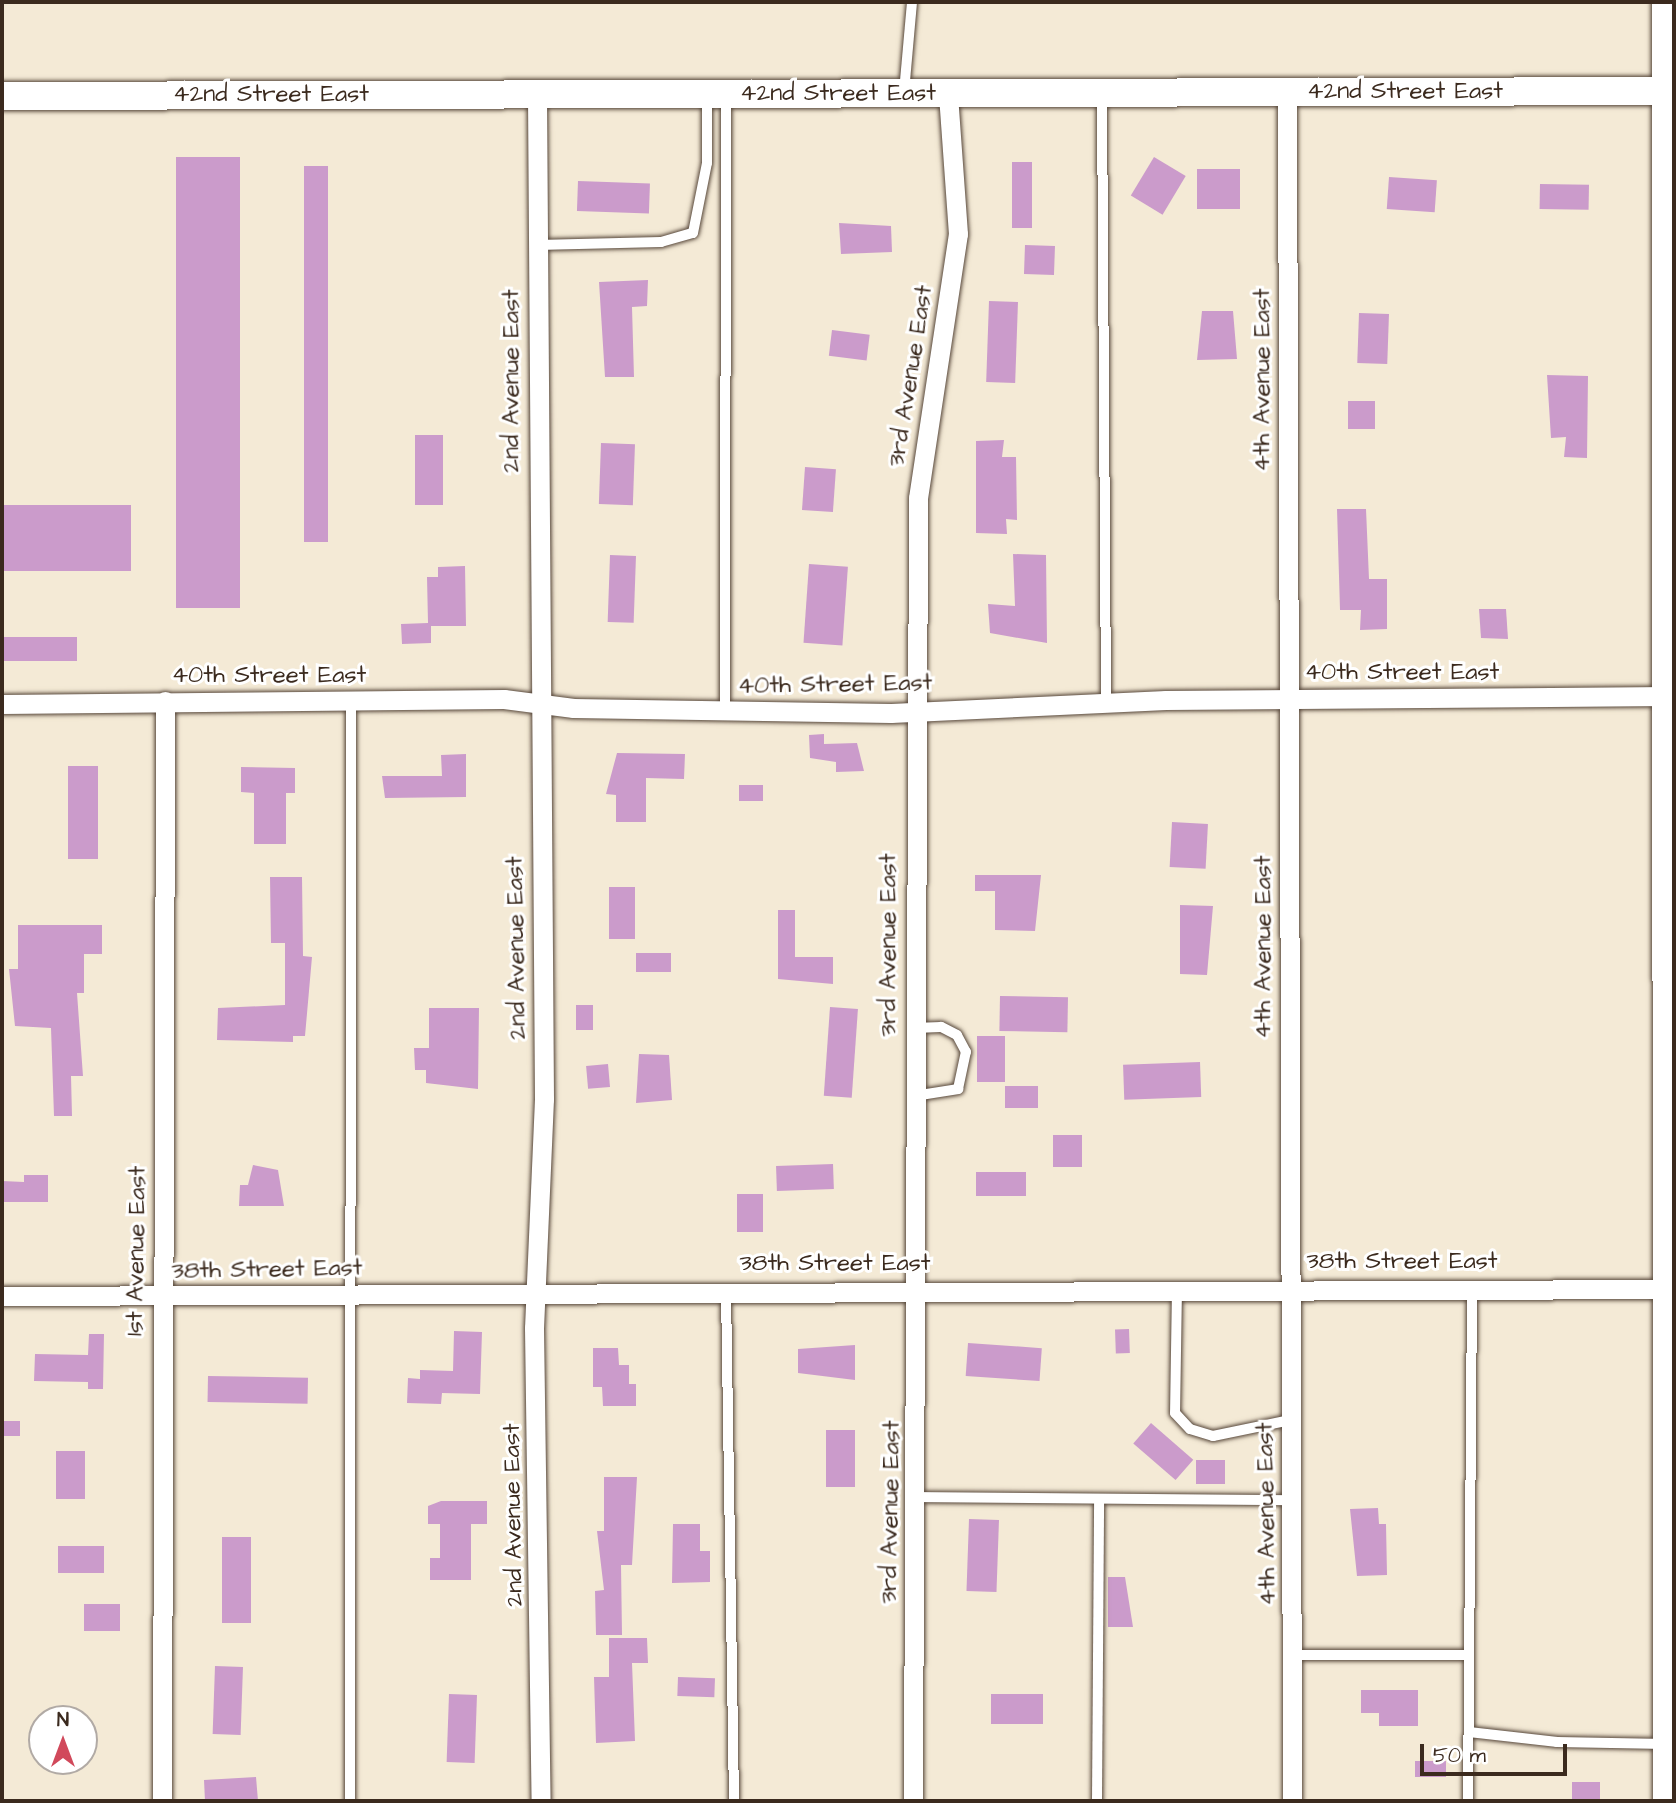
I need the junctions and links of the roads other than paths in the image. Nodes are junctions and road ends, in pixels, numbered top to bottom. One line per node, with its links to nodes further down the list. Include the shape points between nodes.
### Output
1 (912, 2): 5 (lane)
2 (1667, 2): 3 (street)
3 (1670, 91): 4 (street, 42nd Street East); 12 (street)
4 (1287, 92): 7 (street, 42nd Street East); 14 (street, 4th Avenue East)
5 (904, 93): 6 (street, 42nd Street East); 8 (street, 42nd Street East)
6 (948, 93): 7 (street, 42nd Street East); 20 (street, 3rd Avenue East, via 958,234 918,498)
7 (1102, 93): 17 (lane)
8 (716, 94): 9 (street, 42nd Street East); 11 (lane, via 708,163 692,233 661,242); 21 (lane)
9 (537, 95): 10 (street, 42nd Street East); 11 (street, 2nd Avenue East)
10 (2, 96)
11 (536, 245): 19 (street, 2nd Avenue East)
12 (1672, 592): 13 (street)
13 (1669, 696): 14 (street, 40th Street East); 22 (street)
14 (1289, 699): 17 (street, 40th Street East); 26 (street, 4th Avenue East)
15 (351, 700): 16 (street, 40th Street East); 19 (street, 40th Street East); 32 (lane)
16 (165, 701): 18 (street, 40th Street East); 34 (street, 1st Avenue East)
17 (1106, 702): 20 (street, 40th Street East)
18 (2, 704)
19 (538, 704): 21 (street, 40th Street East); 31 (street, 2nd Avenue East, via 544,1099)
20 (915, 710): 21 (street, 40th Street East); 23 (street, 3rd Avenue East)
21 (726, 711)
22 (1672, 802): 30 (street)
23 (914, 1028): 24 (street, 3rd Avenue East); 24 (lane, via 941,1027 957,1035 967,1052 958,1089)
24 (914, 1096): 28 (street, 3rd Avenue East)
25 (1177, 1287): 26 (street, 38th Street East); 28 (street, 38th Street East); 35 (lane, via 1175,1413 1190,1429 1213,1436)
26 (1289, 1287): 27 (street, 38th Street East); 35 (street, 4th Avenue East)
27 (1472, 1287): 30 (street, 38th Street East); 42 (lane)
28 (916, 1288): 29 (street, 38th Street East); 36 (street, 3rd Avenue East)
29 (726, 1289): 31 (street, 38th Street East); 48 (lane)
30 (1668, 1289): 39 (street)
31 (536, 1290): 32 (street, 38th Street East); 47 (street, 2nd Avenue East)
32 (350, 1294): 34 (street, 38th Street East); 46 (lane)
33 (2, 1296): 34 (street, 38th Street East)
34 (160, 1296): 45 (street, 1st Avenue East)
35 (1290, 1420): 37 (street, 4th Avenue East)
36 (915, 1497): 38 (lane); 49 (street, 3rd Avenue East)
37 (1291, 1500): 38 (lane); 41 (street, 4th Avenue East)
38 (1099, 1501): 50 (lane)
39 (1671, 1524): 40 (street)
40 (1671, 1599): 44 (street)
41 (1293, 1655): 42 (lane); 51 (street, 4th Avenue East)
42 (1469, 1655): 43 (lane)
43 (1469, 1732): 44 (lane); 52 (lane)
44 (1667, 1744): 53 (street)
45 (162, 1801)
46 (350, 1801)
47 (541, 1801)
48 (734, 1801)
49 (913, 1801)
50 (1097, 1801)
51 (1292, 1801)
52 (1468, 1801)
53 (1667, 1801)

